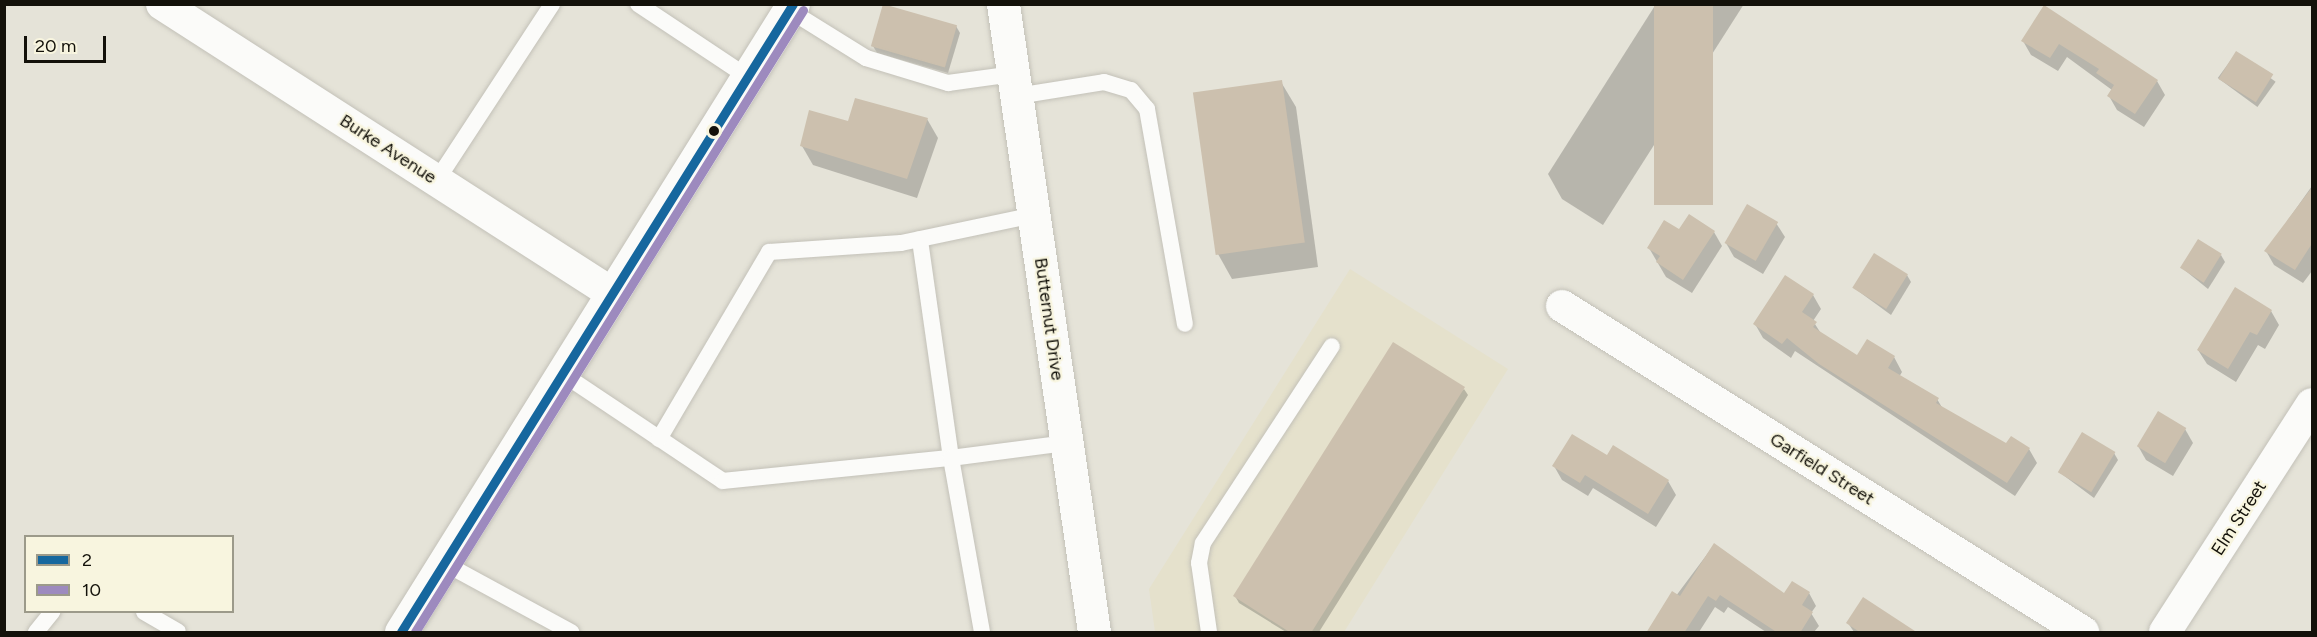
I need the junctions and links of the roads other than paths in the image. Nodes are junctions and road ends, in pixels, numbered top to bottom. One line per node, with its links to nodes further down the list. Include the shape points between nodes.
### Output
1 (162, 4): 8 (street, Burke Avenue)
2 (552, 4): 8 (lane)
3 (1004, 4): 7 (street, Butternut Drive)
4 (640, 5): 6 (lane)
5 (791, 7): 6 (street); 7 (lane, via 866,58 948,82)
6 (748, 76): 11 (street)
7 (1015, 85): 9 (street, Butternut Drive); 13 (lane, via 1104,82 1131,90 1147,109)
8 (437, 180): 11 (street, Burke Avenue)
9 (1034, 215): 10 (lane); 18 (street, Butternut Drive)
10 (920, 239): 17 (lane, via 770,252); 19 (lane)
11 (613, 294): 15 (street)
12 (1562, 306): 30 (street, Garfield Street)
13 (1185, 324)
14 (1332, 346): 29 (lane, via 1203,543 1198,562)
15 (563, 374): 17 (lane); 20 (street)
16 (2313, 404): 31 (street, Elm Street)
17 (659, 439): 19 (lane, via 723,481)
18 (1066, 443): 19 (lane); 28 (street, Butternut Drive)
19 (951, 458): 27 (lane)
20 (444, 563): 25 (street); 26 (lane)
21 (51, 613): 23 (lane)
22 (146, 613): 24 (lane)
23 (36, 633)
24 (178, 633)
25 (401, 633)
26 (571, 633)
27 (982, 633)
28 (1094, 633)
29 (1209, 633)
30 (2083, 633)
31 (2165, 633)

